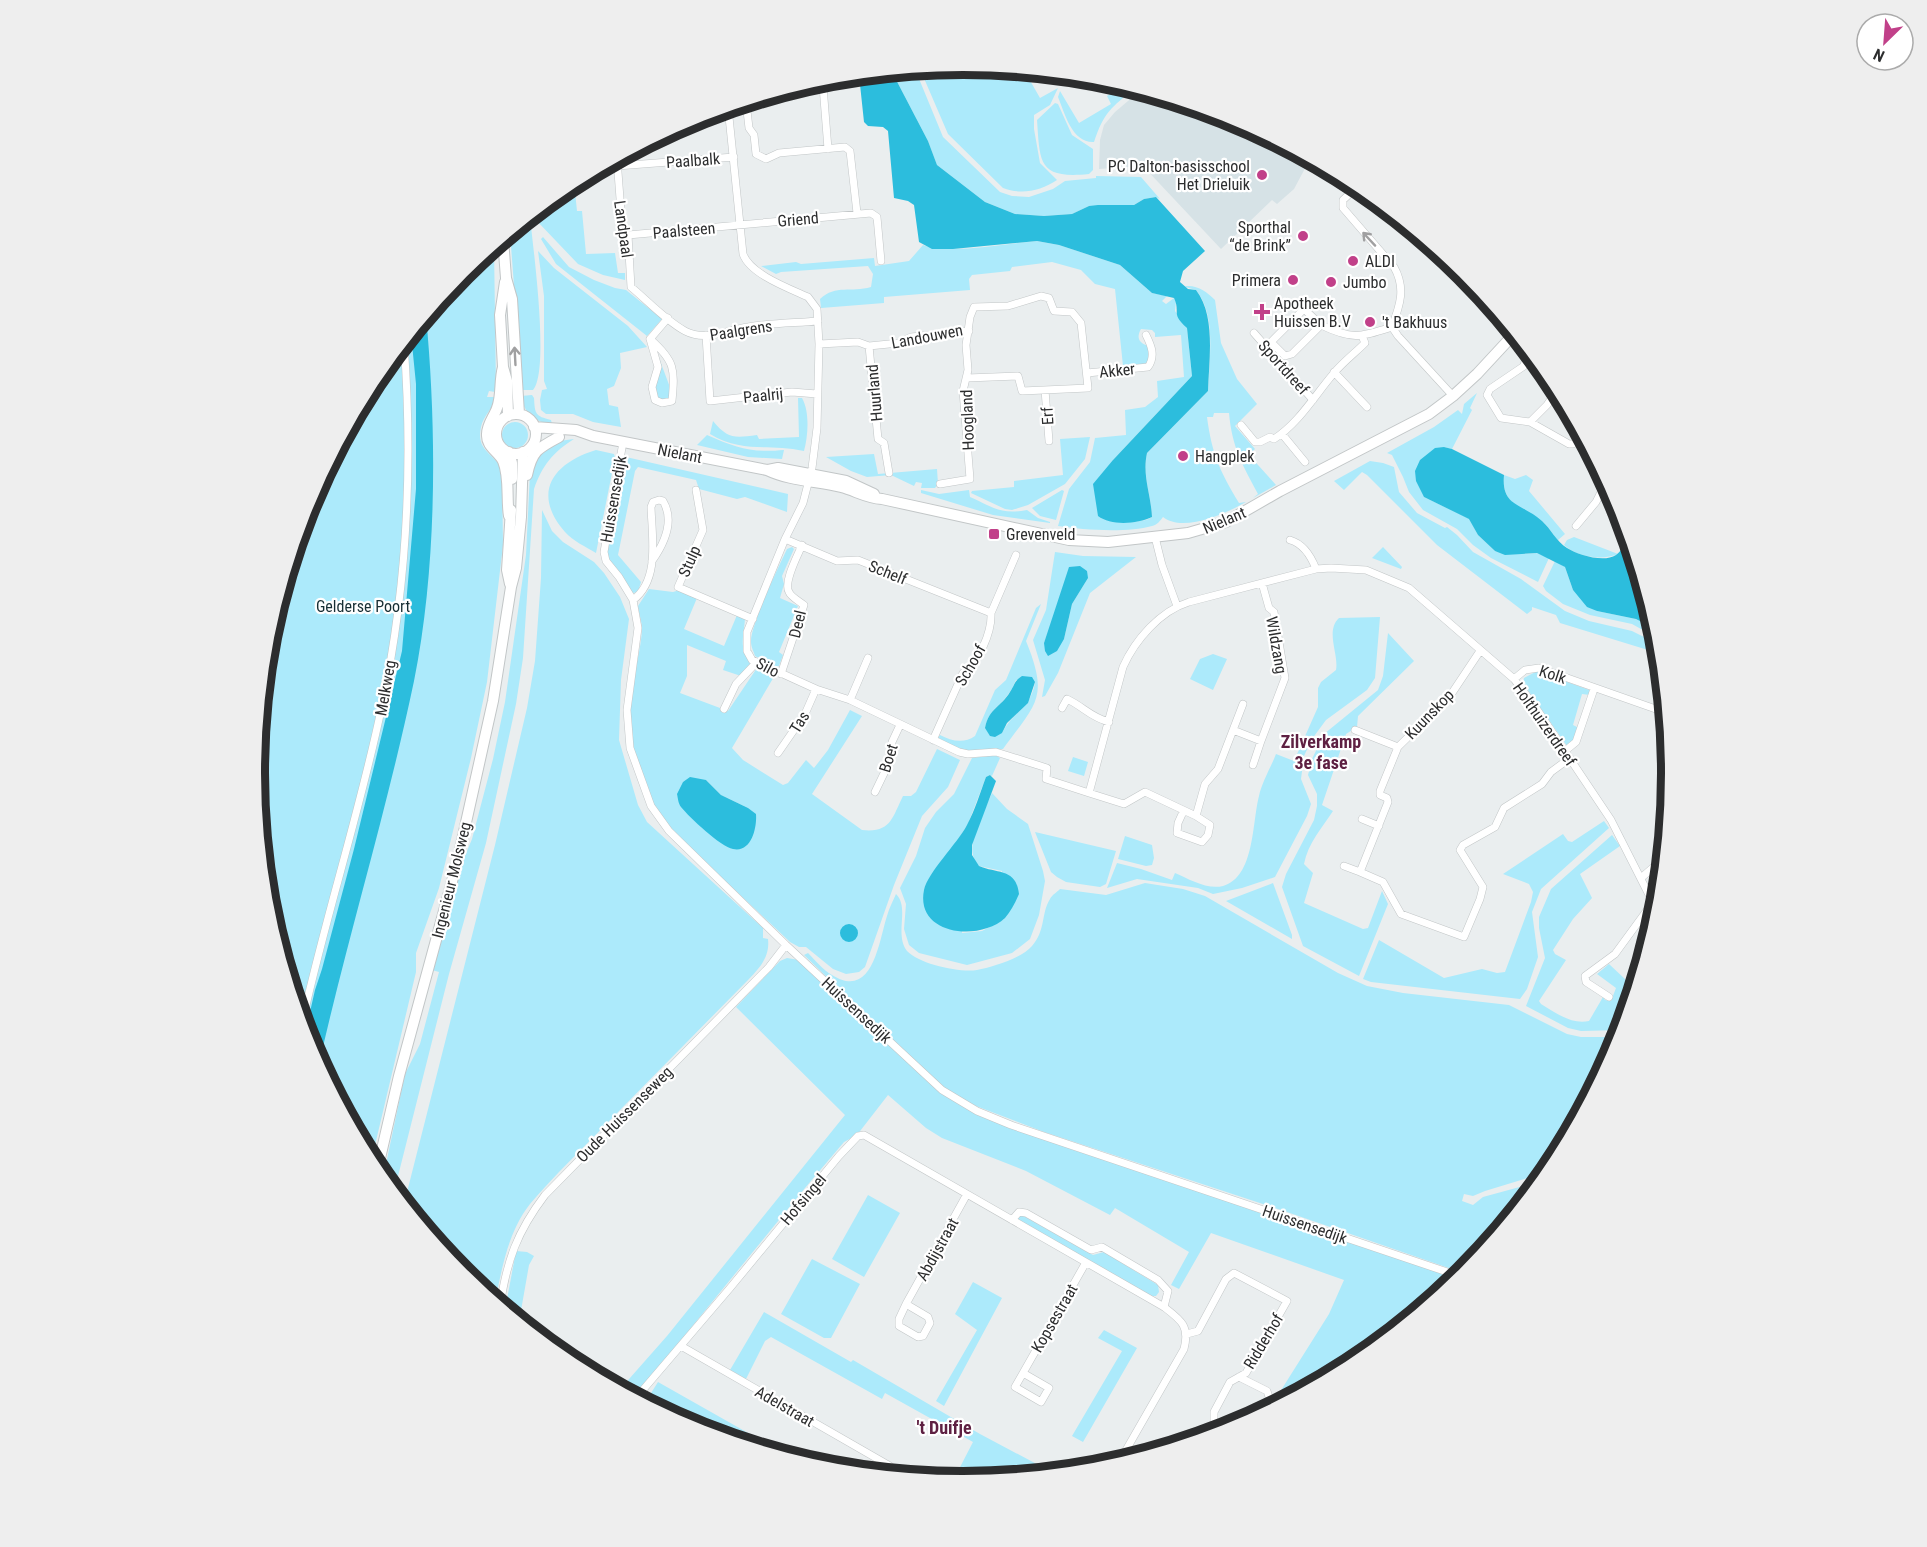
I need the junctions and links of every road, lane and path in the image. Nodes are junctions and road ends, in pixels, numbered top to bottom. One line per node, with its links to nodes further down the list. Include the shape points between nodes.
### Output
1 (823, 89): 4 (street)
2 (747, 110): 4 (street, via 756,154 766,159 779,153)
3 (729, 116): 5 (street)
4 (828, 149): 9 (street, via 845,147 850,151)
5 (734, 158): 6 (street, Paalbalk); 10 (street)
6 (628, 162)
7 (617, 167): 11 (street, Landpaal, via 622,225)
8 (1351, 192): 18 (street, one-way to 8, via 1400,300 1400,276 1343,208 1343,200)
9 (857, 213): 10 (street, Griend); 13 (street, via 871,213 876,218)
10 (740, 225): 11 (street, Paalsteen); 16 (street, via 746,262 808,297 815,304)
11 (628, 235): 15 (street, Landpaal, via 630,287)
12 (504, 247): 14 (main road)
13 (881, 261)
14 (506, 278): 30 (main road, via 500,315); 40 (main road, one-way to 14, via 512,299)
15 (668, 318): 21 (street, Paalgrens, via 684,330); 25 (street)
16 (818, 321): 21 (street, Paalgrens); 26 (street)
17 (1321, 326): 17 (street, via 1304,309 1270,342 1285,356 1292,354); 23 (street, via 1342,335)
18 (1392, 327): 23 (street); 36 (street)
19 (969, 331): 27 (street, Landouwen); 32 (street, Landouwen, via 974,307 1008,306 1041,296 1049,298 1054,311 1072,312 1081,323); 33 (street, Hoogland)
20 (1254, 333): 38 (street, Sportdreef)
21 (706, 335): 35 (street, Paalrij, via 710,401 792,392)
22 (1146, 335): 32 (street, Akker, via 1152,347 1148,366)
23 (1362, 336): 31 (street, Sportdreef, via 1365,343)
24 (1510, 338): 36 (main road, Nielant)
25 (650, 339): 25 (street, via 657,367 652,387 655,400 662,403 672,400 675,376 667,354)
26 (819, 344): 27 (street, Landouwen, via 858,342); 35 (street)
27 (869, 346): 54 (street, Huurland, via 878,439 884,443)
28 (404, 355): 112 (street, Melkweg, via 407,509 399,604 382,708)
29 (1526, 359): 42 (street, via 1524,366 1487,394 1501,418)
30 (503, 367): 41 (main road); 59 (main road, via 497,409 486,436 502,459)
31 (1334, 372): 38 (street, Sportdreef); 39 (street, Sportdreef)
32 (1087, 373): 34 (street, Landouwen, via 1088,388)
33 (967, 378): 34 (street, via 1018,376 1022,391); 56 (street, Hoogland, via 963,391 970,479)
34 (1046, 390): 48 (street, Erf)
35 (817, 394): 55 (street)
36 (1453, 396): 62 (main road, Nielant, via 1429,414 1226,522 1188,534)
37 (1552, 398): 42 (street)
38 (1313, 400): 45 (street, Sportdreef)
39 (1367, 407)
40 (519, 414): 41 (main road); 44 (main road, via 528,418)
41 (507, 416): 51 (main road, via 498,424 496,437)
42 (1530, 422): 49 (street, via 1569,444)
43 (1240, 425): 45 (street, via 1255,442)
44 (535, 433): 46 (main road, Nielant); 47 (main road, Nielant, via 576,430); 52 (main road)
45 (1282, 434): 53 (street)
46 (559, 436): 47 (main road, Nielant); 60 (main road, via 539,447 530,460)
47 (593, 436): 50 (main road, Nielant)
48 (1049, 441)
49 (1577, 441)
50 (624, 442): 55 (main road, Nielant, via 767,470 778,468); 71 (street, Huissensedijk, via 604,552)
51 (508, 452): 52 (main road); 59 (main road, Ingenieur Molsweg, via 512,474)
52 (523, 452): 60 (main road, Ingenieur Molsweg)
53 (1305, 462)
54 (889, 473)
55 (810, 478): 62 (main road, Nielant, via 846,481 882,499 1069,540 1108,542); 63 (street, Silo, via 803,503)
56 (940, 484)
57 (696, 490): 74 (street, Stulp, via 703,530 678,587)
58 (1602, 490): 61 (street)
59 (509, 516): 70 (main road, Ingenieur Molsweg, via 507,570)
60 (521, 517): 70 (main road, Ingenieur Molsweg)
61 (1576, 526)
62 (1155, 537): 72 (street)
63 (785, 538): 65 (street, Schelf); 74 (street, Silo)
64 (1290, 540): 68 (street, via 1298,542 1310,555)
65 (802, 545): 73 (street, Schelf, via 837,561 858,560); 78 (street, Deel, via 787,588 804,605)
66 (1016, 555): 73 (street, Schoof)
67 (652, 561): 67 (street, via 651,507 659,500 666,506 668,531); 71 (street, via 642,594)
68 (1316, 569): 69 (street, Holthuizerdreef); 75 (street, Holthuizerdreef, via 1366,570 1400,583)
69 (1262, 583): 72 (street, Holthuizerdreef); 92 (street, Wildzang, via 1269,608 1274,612 1285,678)
70 (511, 587): 113 (main road, Ingenieur Molsweg, via 494,701 457,863)
71 (633, 600): 110 (street, Huissensedijk, via 638,628 627,710 630,748 651,806 669,831)
72 (1177, 606): 87 (street, Holthuizerdreef, via 1130,650)
73 (991, 613): 91 (street, Schoof, via 991,623 973,666 963,673)
74 (753, 619): 77 (street, Silo, via 746,641 747,651)
75 (1480, 651): 79 (street, Holthuizerdreef); 93 (street, Kuunskop, via 1450,696)
76 (868, 658): 82 (street)
77 (756, 663): 78 (street, Silo); 85 (street, via 736,684)
78 (781, 674): 80 (street, Silo)
79 (1514, 679): 81 (street, Kolk, via 1525,670 1539,668); 94 (street, Holthuizerdreef)
80 (816, 689): 82 (street, Silo); 95 (street, Tas, via 805,714)
81 (1594, 689): 86 (street, Kolk); 94 (street, via 1576,742)
82 (850, 700): 88 (street, Silo)
83 (1243, 704): 89 (street)
84 (1062, 708): 87 (street, via 1067,699)
85 (724, 709)
86 (1659, 711)
87 (1109, 722): 99 (street, Holthuizerdreef)
88 (900, 725): 91 (street, Silo); 98 (street, Boet)
89 (1233, 730): 92 (street); 101 (street, via 1218,769 1205,784)
90 (1355, 730): 93 (street, Kuunskop)
91 (933, 740): 99 (street, via 959,752 996,752 1047,768 1046,779)
92 (1261, 741): 97 (street, Wildzang)
93 (1398, 747): 103 (street, Kuunskop, via 1380,791 1388,802)
94 (1565, 751): 96 (street, Holthuizerdreef)
95 (778, 753)
96 (1570, 758): 106 (street, via 1542,784 1504,808 1495,827 1460,850 1483,887 1464,937 1401,914 1383,882); 107 (street, Holthuizerdreef, via 1611,820)
97 (1253, 765)
98 (875, 792)
99 (1089, 793): 100 (street, via 1125,804 1145,792)
100 (1183, 812): 101 (street); 101 (street, via 1177,833 1202,842 1210,825)
101 (1196, 816)
102 (1362, 819): 103 (street)
103 (1379, 826): 106 (street, Kuunskop)
104 (1656, 865): 107 (street)
105 (1344, 866): 106 (street)
106 (1360, 872)
107 (1641, 878): 108 (street, Holthuizerdreef)
108 (1651, 898)
109 (1649, 907): 111 (street, via 1615,954 1585,976 1586,982)
110 (786, 945): 117 (street, Huissensedijk, via 942,1090 977,1111); 118 (street, Oude Huissenseweg, via 769,967 545,1195 516,1240)
111 (1609, 997)
112 (306, 1008)
113 (380, 1157)
114 (967, 1194): 115 (street, Hofsingel); 119 (street, Abdijstraat); 122 (street, Hofsingel, via 864,1135 858,1136)
115 (1011, 1220): 116 (street, Hofsingel); 120 (street, via 1020,1212 1026,1213 1091,1250 1102,1247 1158,1280 1168,1291)
116 (1085, 1264): 120 (street, Hofsingel); 123 (street, Kopsestraat)
117 (1451, 1273)
118 (502, 1298)
119 (906, 1304): 119 (street, Abdijstraat, via 928,1317 930,1323 923,1336 898,1326)
120 (1164, 1307): 121 (street, Hofsingel, via 1181,1319)
121 (1187, 1334): 124 (street, Ridderhof, via 1198,1330 1226,1279 1234,1272 1287,1301 1246,1373); 128 (street, via 1184,1348)
122 (681, 1346): 125 (street, Hofsingel); 131 (street, Adelstraat)
123 (1023, 1373): 123 (street, via 1015,1387 1041,1402 1049,1388)
124 (1239, 1377): 126 (street, Ridderhof, via 1267,1391); 127 (street, Ridderhof, via 1230,1382 1214,1412)
125 (641, 1392)
126 (1269, 1397)
127 (1214, 1425)
128 (1126, 1450): 129 (street); 130 (street)
129 (1129, 1452)
130 (1124, 1453)
131 (890, 1466)

